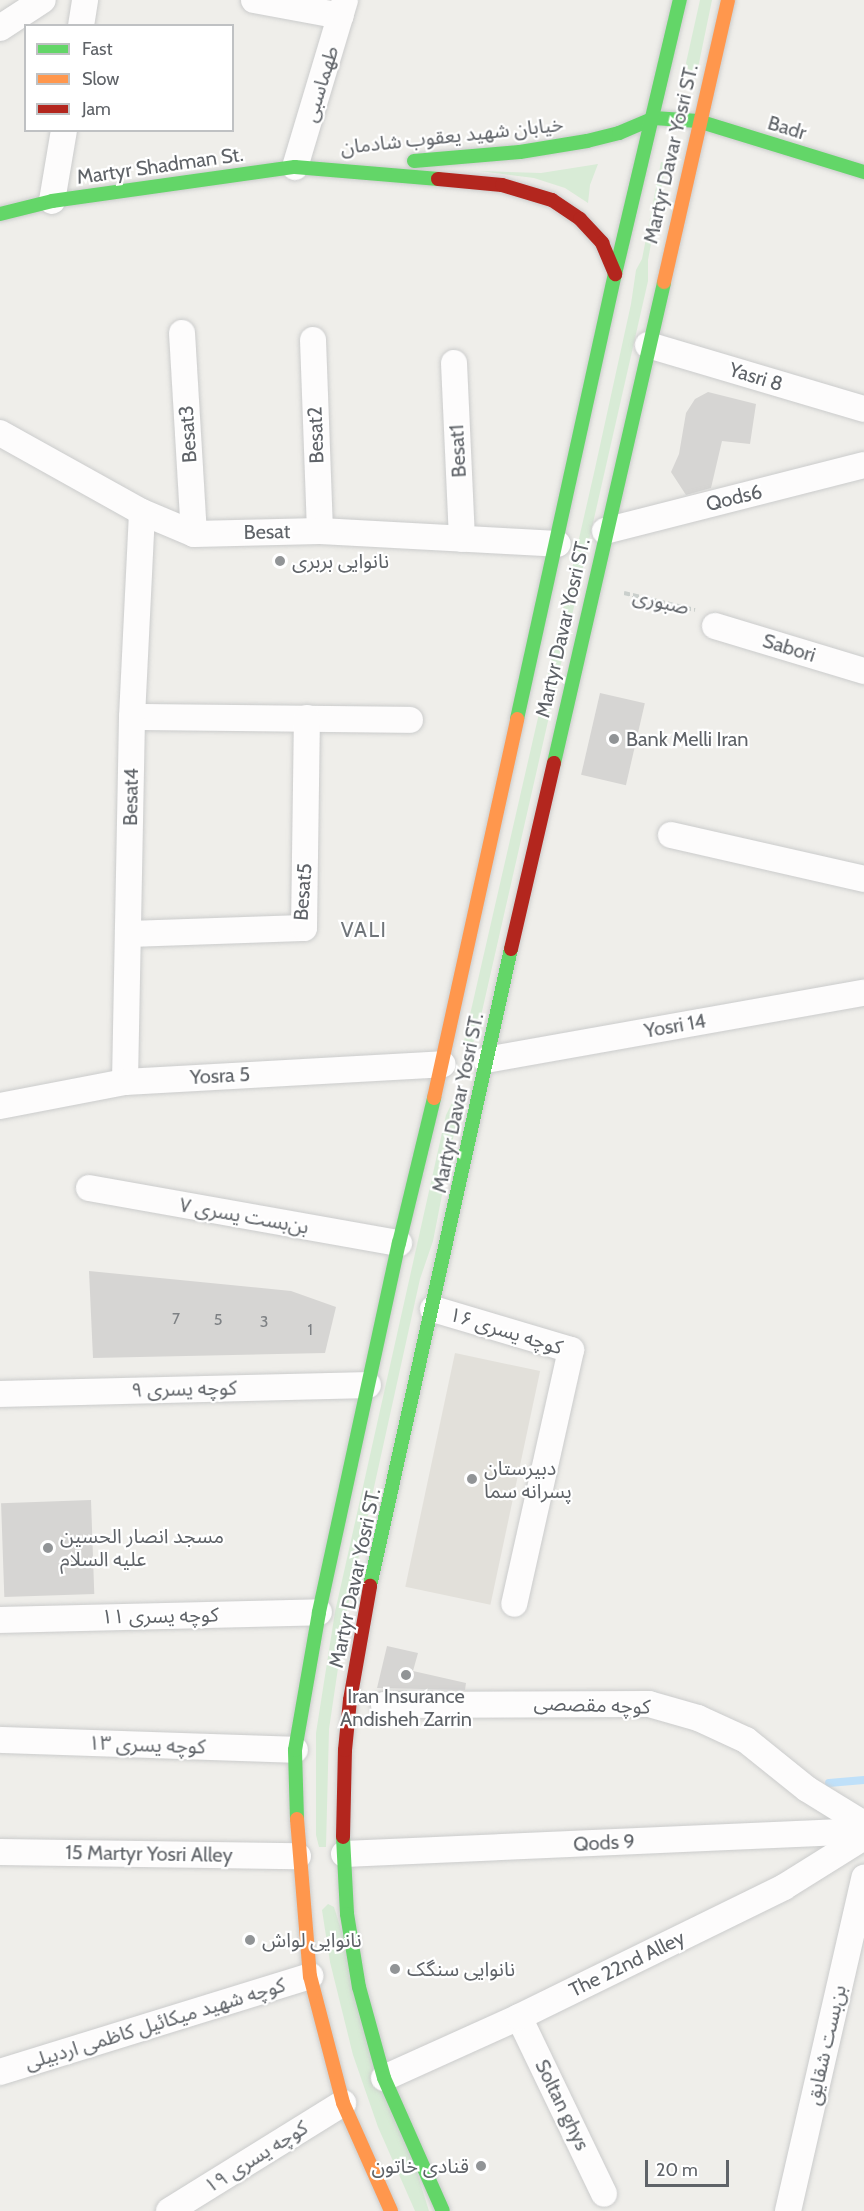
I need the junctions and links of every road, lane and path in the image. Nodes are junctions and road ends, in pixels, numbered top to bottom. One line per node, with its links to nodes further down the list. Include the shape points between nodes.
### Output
1 (43, 0): 8 (street)
2 (85, 0): 7 (street)
3 (255, 0): 6 (street)
4 (680, 0): 9 (main road, Martyr Davar Yosri ST.)
5 (728, 0): 10 (main road, Martyr Davar Yosri ST.)
6 (343, 8): 12 (street, طهماسبی)
7 (81, 24)
8 (0, 28)
9 (654, 118): 10 (main road, Badr); 13 (main road, خیابان شهید یعقوب شادمان, via 619,133 520,152); 17 (main road, Martyr Davar Yosri ST.)
10 (698, 121): 14 (main road, Badr); 20 (main road, Martyr Davar Yosri ST.)
11 (64, 132): 15 (street)
12 (295, 167): 13 (main road, Martyr Shadman St.); 15 (main road, Martyr Shadman St.)
13 (326, 168): 17 (main road, خیابان شهید یعقوب شادمان, via 502,184 552,200 580,219 602,243)
14 (864, 172)
15 (52, 201): 16 (main road, Martyr Shadman St.)
16 (0, 214)
17 (615, 274): 30 (main road, Martyr Davar Yosri ST.)
18 (182, 333): 28 (street, Besat3)
19 (313, 340): 26 (street, Besat2)
20 (648, 345): 22 (street, Yasri 8); 27 (main road, Martyr Davar Yosri ST.)
21 (454, 363): 29 (street, Besat1)
22 (864, 409)
23 (0, 433): 25 (street, Besat)
24 (864, 465): 27 (street, Qods6)
25 (142, 512): 28 (street, Besat); 34 (street, Besat4)
26 (320, 531): 28 (street, Besat); 29 (street, Besat)
27 (605, 531): 31 (main road, Martyr Davar Yosri ST.)
28 (194, 534)
29 (462, 539): 30 (street, Besat)
30 (558, 544): 42 (main road, Martyr Davar Yosri ST.)
31 (593, 586): 32 (path, صبوری, via 717,615); 41 (main road, Martyr Davar Yosri ST.)
32 (715, 626): 33 (street, Sabori)
33 (864, 670)
34 (132, 717): 35 (street); 39 (street, Besat4)
35 (307, 718): 36 (street); 39 (street, Besat5, via 304,928)
36 (410, 720)
37 (671, 835): 38 (street)
38 (864, 879)
39 (128, 934): 43 (street, Besat4)
40 (864, 993): 41 (street, Yosri 14)
41 (481, 1060): 47 (main road, Martyr Davar Yosri ST.)
42 (448, 1063): 43 (street, Yosra 5); 46 (main road, Martyr Davar Yosri ST.)
43 (125, 1082): 44 (street, Yosra 5)
44 (0, 1106)
45 (89, 1188): 46 (street, بن‌بست یسری ۷)
46 (399, 1243): 48 (main road, Martyr Davar Yosri ST.)
47 (433, 1309): 50 (street, کوچه یسری ۱۶, via 571,1350); 60 (main road, Martyr Davar Yosri ST., via 365,1610 345,1750)
48 (368, 1385): 49 (street, کوچه یسری ۹); 51 (main road, Martyr Davar Yosri ST.)
49 (0, 1394)
50 (514, 1604)
51 (320, 1612): 52 (street, کوچه یسری ۱۱); 55 (main road, Martyr Davar Yosri ST.)
52 (0, 1620)
53 (384, 1705): 56 (street, کوچه مقصصی, via 650,1704 698,1718 746,1740 807,1789)
54 (0, 1740): 55 (street, کوچه یسری ۱۳)
55 (295, 1750): 61 (main road, Martyr Davar Yosri ST.)
56 (864, 1824)
57 (864, 1831): 60 (street, Qods 9)
58 (864, 1837): 64 (street, The 22nd Alley, via 784,1887)
59 (0, 1852): 61 (street, 15 Martyr Yosri Alley)
60 (338, 1854): 66 (main road, Martyr Davar Yosri ST., via 359,1987)
61 (304, 1855): 63 (main road, Martyr Davar Yosri ST.)
62 (864, 1878): 72 (street, بن‌بست شقایق)
63 (310, 1976): 65 (street, کوچه شهید میکائیل کاظمی اردبیلی); 67 (main road, Martyr Davar Yosri ST.)
64 (519, 2017): 66 (street, The 22nd Alley); 68 (street, Soltan ghys)
65 (0, 2072)
66 (384, 2078): 71 (main road, Martyr Davar Yosri ST.)
67 (343, 2103): 69 (street, کوچه یسری ۱۹); 70 (main road, Martyr Davar Yosri ST.)
68 (604, 2194)
69 (169, 2211)
70 (392, 2211)
71 (443, 2211)
72 (788, 2211)

